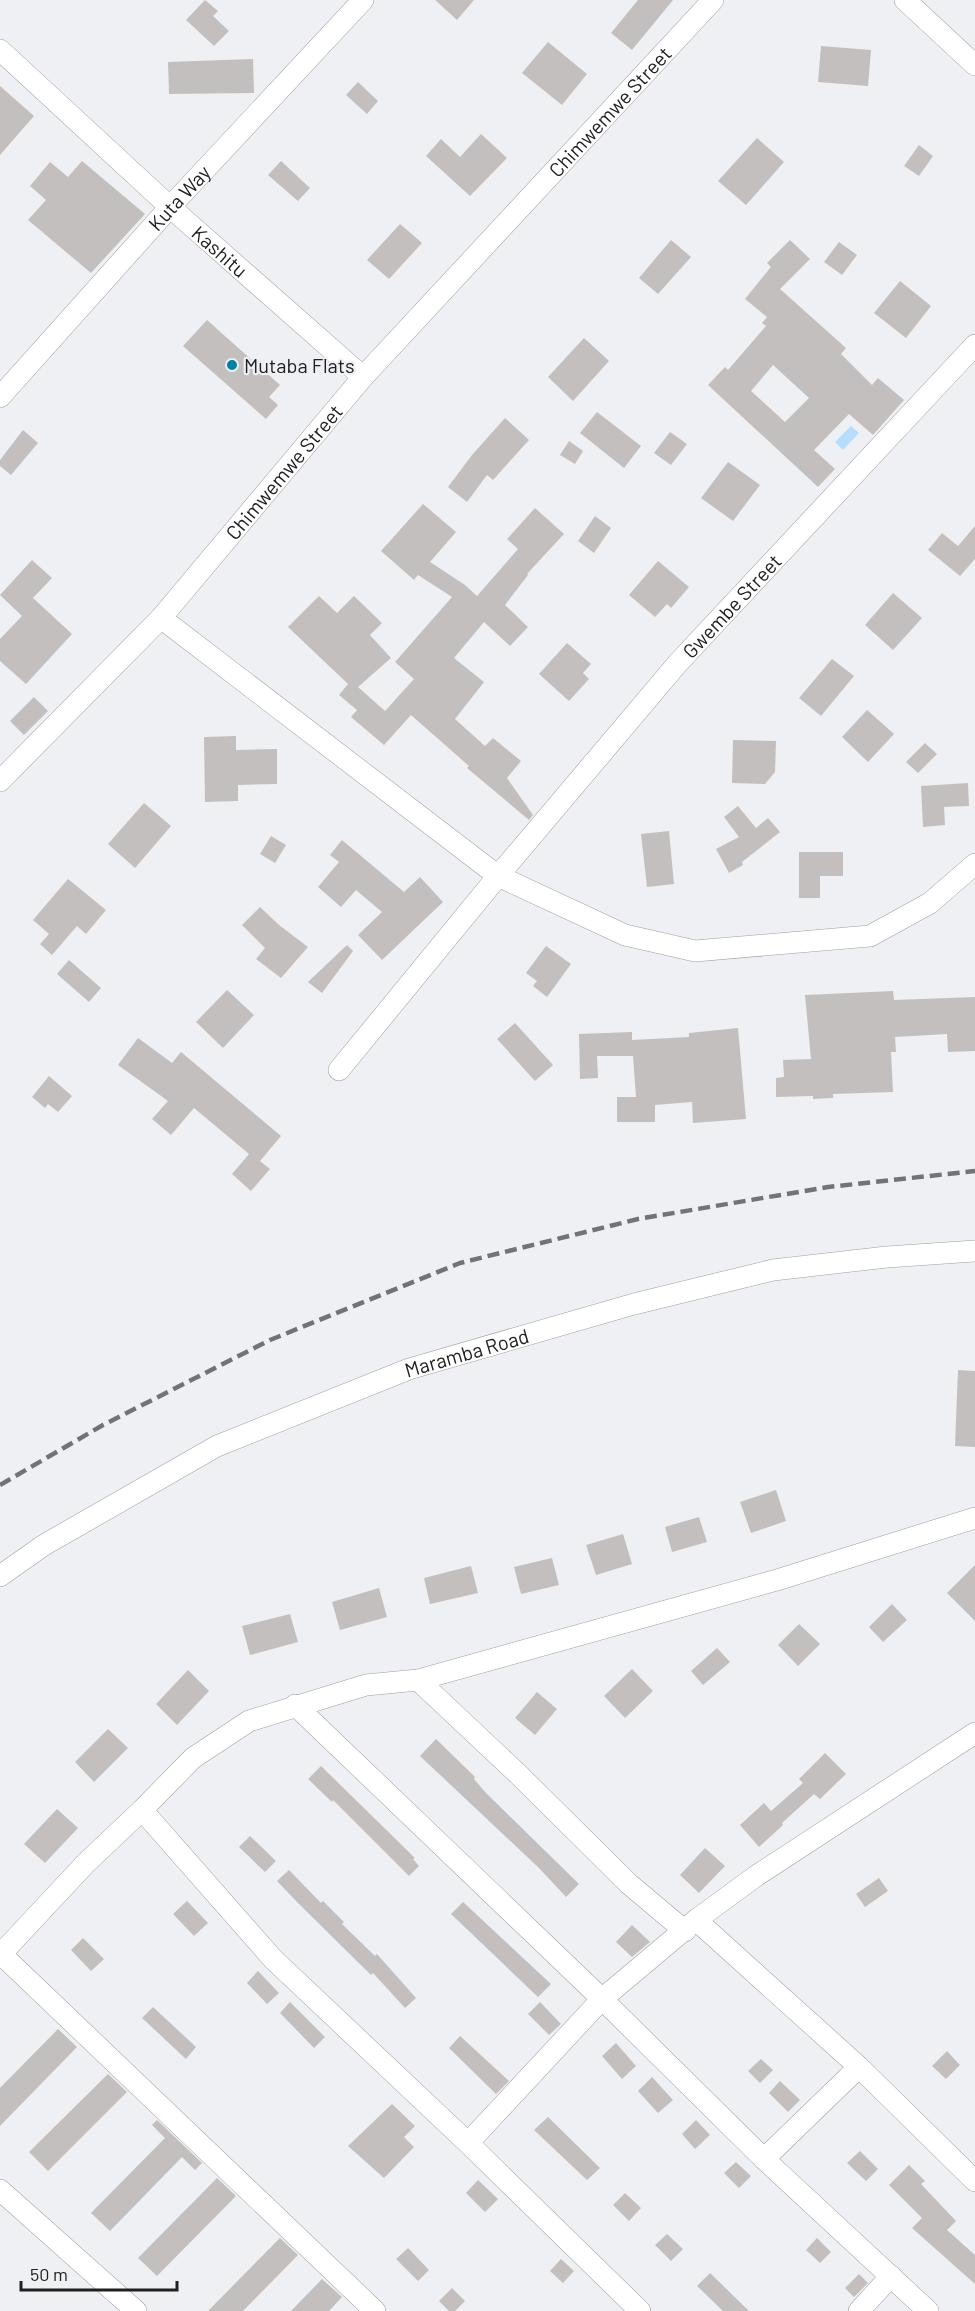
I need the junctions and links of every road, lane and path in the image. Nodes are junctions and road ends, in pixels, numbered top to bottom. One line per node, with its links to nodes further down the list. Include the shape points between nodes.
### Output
1 (363, 0): 6 (street, Kuta Way)
2 (713, 0): 8 (street, Chimwemwe Street)
3 (905, 0): 5 (street)
4 (0, 50): 6 (street, Kashitu)
5 (975, 65)
6 (171, 207): 8 (street, Kashitu); 9 (street, Kuta Way)
7 (975, 345): 13 (street, Gwembe Street, via 678,663)
8 (363, 377): 10 (street, Chimwemwe Street)
9 (0, 397)
10 (161, 618): 11 (street, Chimwemwe Street); 13 (street)
11 (0, 782)
12 (975, 864): 13 (street, via 930,903 870,936 695,951 625,935)
13 (498, 876): 14 (street, Gwembe Street)
14 (339, 1070)
15 (975, 1251): 17 (street, Maramba Road, via 772,1270 634,1304 409,1369 217,1446 44,1545)
16 (975, 1518): 18 (street, via 777,1580)
17 (0, 1576)
18 (418, 1680): 19 (street, via 366,1685); 22 (street, via 629,1884)
19 (295, 1705): 21 (street, via 249,1721 193,1758); 24 (street)
20 (975, 1732): 22 (street, via 756,1876)
21 (142, 1810): 23 (street, via 86,1863); 26 (street, via 273,1959)
22 (690, 1926): 24 (street); 25 (street)
23 (1, 1955): 32 (street)
24 (602, 1999): 26 (street); 27 (street)
25 (859, 2067): 27 (street); 28 (street)
26 (468, 2143): 33 (street)
27 (764, 2158): 30 (street)
28 (975, 2181)
29 (0, 2190): 31 (street)
30 (891, 2276): 34 (street); 35 (street)
31 (136, 2311)
32 (375, 2311)
33 (640, 2311)
34 (859, 2311)
35 (928, 2311)

